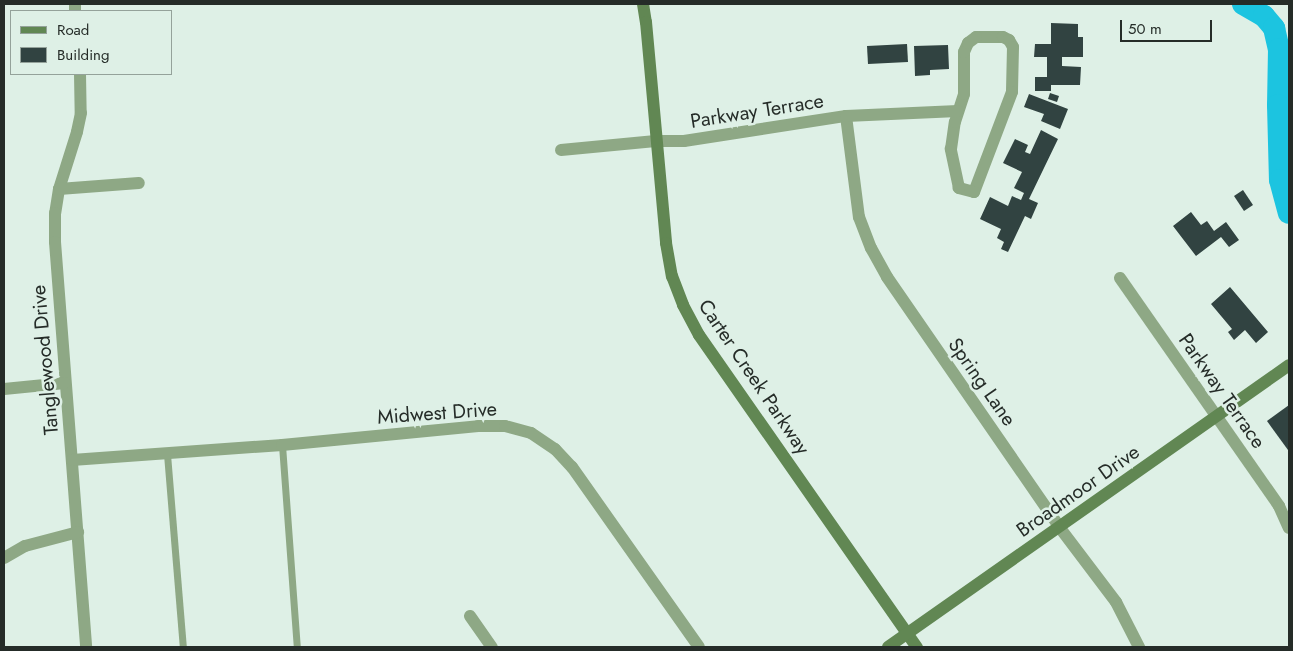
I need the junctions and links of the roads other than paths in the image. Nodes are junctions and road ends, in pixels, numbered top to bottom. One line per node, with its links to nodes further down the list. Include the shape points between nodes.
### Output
1 (643, 4): 5 (street, Carter Creek Parkway)
2 (80, 75): 8 (street, Tanglewood Drive, via 81,113)
3 (958, 111): 3 (street, via 950,149 953,169 959,188 974,192 1012,92 1013,47 1003,36 976,37 968,43 964,52 964,94); 4 (street, Parkway Terrace)
4 (846, 116): 5 (street, Parkway Terrace, via 684,141); 17 (street, Spring Lane, via 858,217 871,248 887,277)
5 (656, 141): 6 (street, Parkway Terrace); 22 (street, Carter Creek Parkway, via 666,243 672,276 683,305 699,336)
6 (561, 150)
7 (139, 183): 8 (street)
8 (59, 189): 11 (street, Tanglewood Drive, via 55,242)
9 (1120, 278): 13 (street, Parkway Terrace)
10 (1289, 365): 13 (street, Broadmoor Drive)
11 (65, 383): 12 (street); 16 (street, Tanglewood Drive)
12 (4, 389)
13 (1218, 415): 17 (street, Broadmoor Drive); 18 (street, Parkway Terrace, via 1279,506)
14 (282, 445): 15 (street, Midwest Drive); 25 (lane); 27 (street, Midwest Drive, via 478,426 505,426 531,434 555,448 572,467)
15 (167, 454): 16 (street, Midwest Drive); 24 (lane)
16 (72, 460): 19 (street, Tanglewood Drive)
17 (1060, 528): 22 (street, Broadmoor Drive); 30 (street, Spring Lane, via 1116,602)
18 (1289, 528)
19 (78, 532): 20 (street, via 26,546); 23 (street, Tanglewood Drive)
20 (4, 558)
21 (470, 616): 26 (street)
22 (908, 634): 28 (street, Broadmoor Drive); 29 (street, Carter Creek Parkway)
23 (86, 647)
24 (183, 647)
25 (297, 647)
26 (492, 647)
27 (699, 647)
28 (888, 647)
29 (917, 647)
30 (1139, 647)

